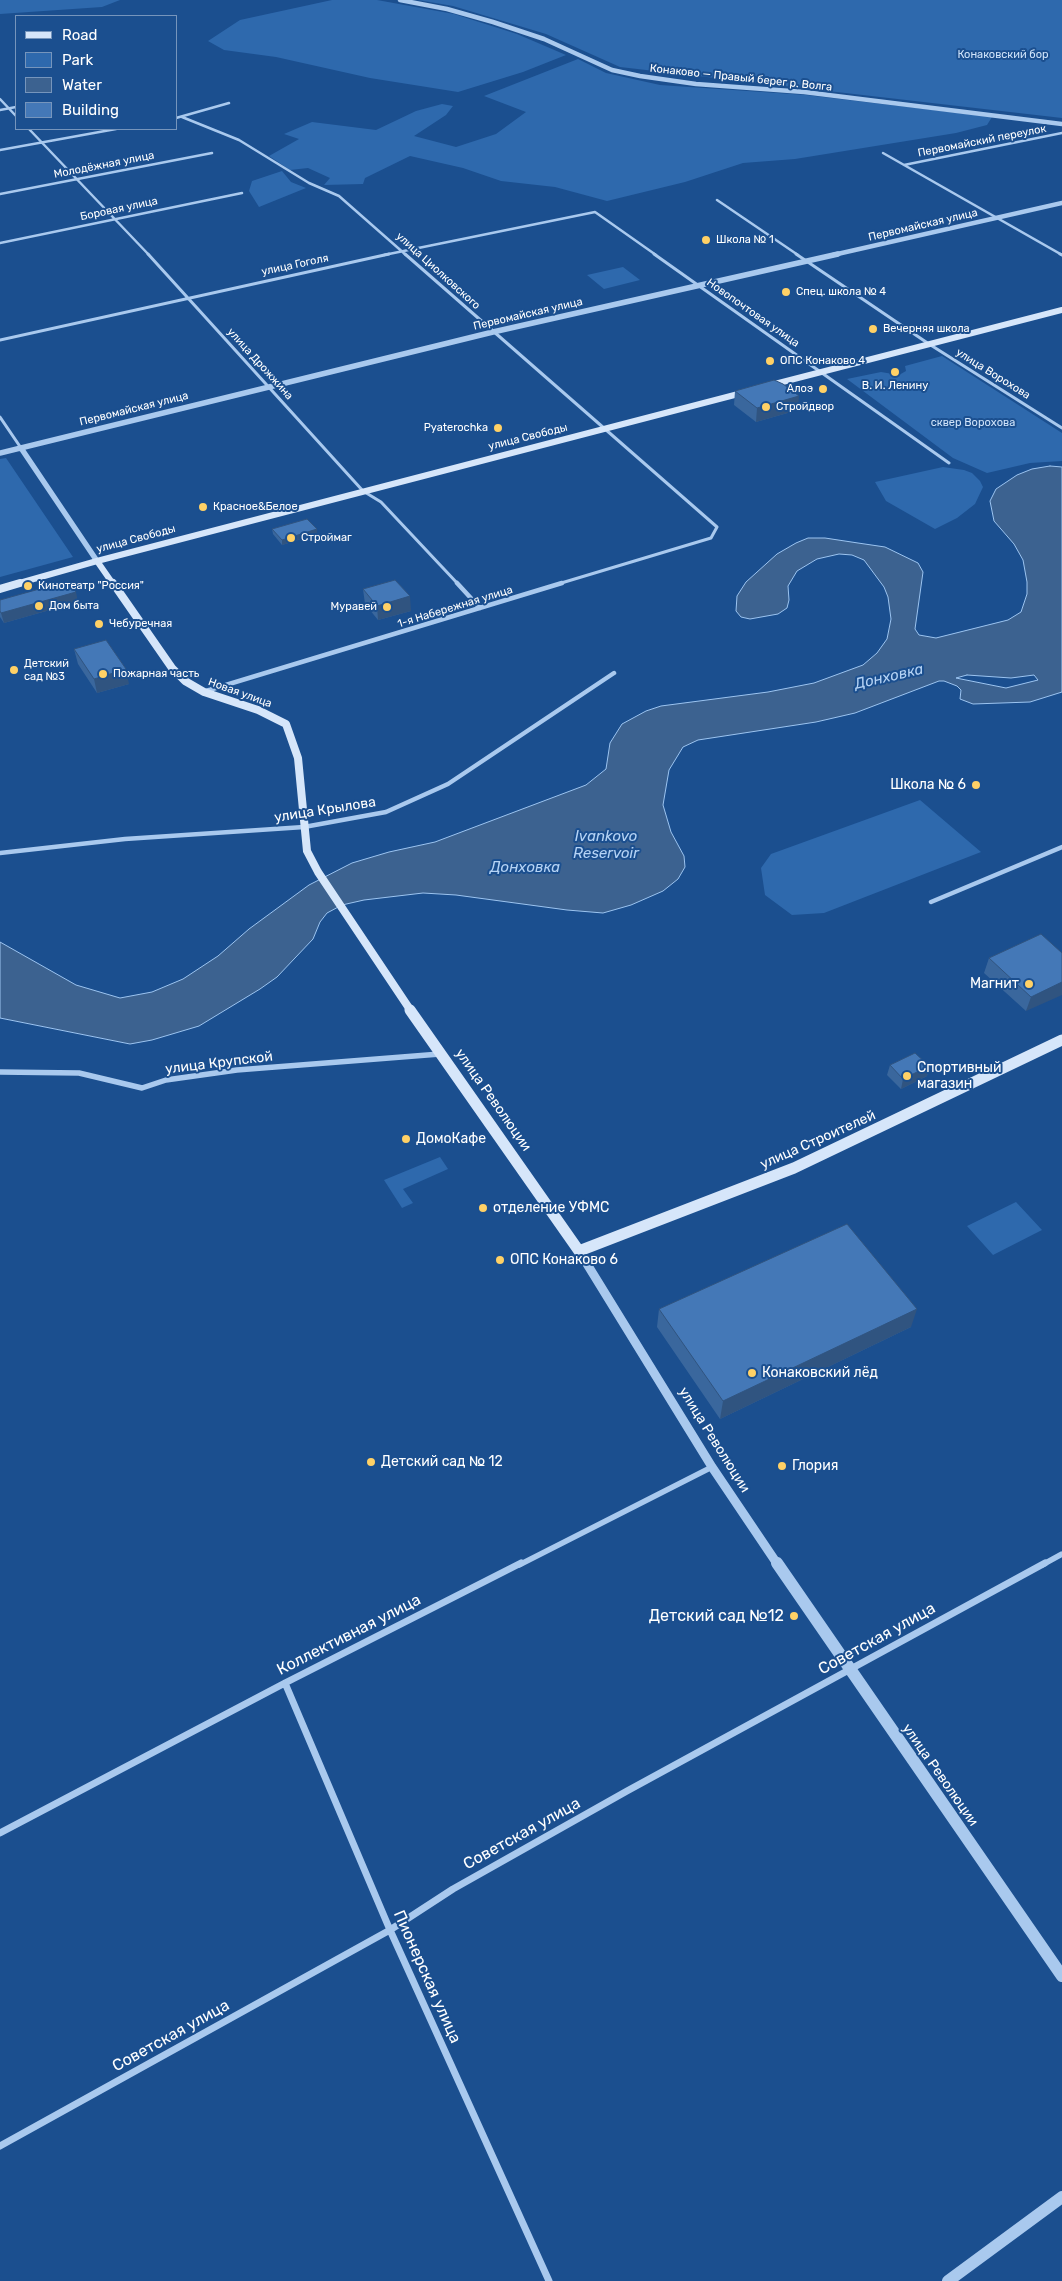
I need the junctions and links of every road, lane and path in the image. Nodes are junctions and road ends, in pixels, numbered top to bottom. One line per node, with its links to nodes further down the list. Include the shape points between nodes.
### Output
1 (400, 0): 10 (street, Конаково — Правый берег р. Волга, via 493,22 544,39 612,70 633,75 696,84 804,92)
2 (0, 99): 5 (street)
3 (229, 104): 8 (street)
4 (15, 107): 5 (street)
5 (9, 108): 6 (street); 7 (street)
6 (0, 110)
7 (15, 115)
8 (182, 117): 9 (street); 28 (street, улица Циолковского, via 239,140 309,183 339,196)
9 (178, 118)
10 (1062, 124)
11 (30, 130): 14 (street, улица Дрожжина)
12 (110, 130): 14 (street)
13 (1062, 133): 18 (street, Первомайский переулок)
14 (42, 142): 15 (street); 19 (street, улица Дрожжина)
15 (0, 150)
16 (212, 153): 19 (street, Молодёжная улица)
17 (883, 153): 18 (street, Первомайский переулок)
18 (904, 165): 25 (street, Первомайский переулок)
19 (78, 179): 21 (street, Молодёжная улица); 26 (street, улица Дрожжина)
20 (242, 193): 26 (street, Боровая улица)
21 (0, 194)
22 (717, 200): 30 (street, улица Ворохова)
23 (1062, 203): 25 (street, Первомайская улица)
24 (595, 212): 28 (street, улица Гоголя); 31 (street, Новопочтовая улица)
25 (997, 218): 29 (street, Первомайский переулок); 30 (street, Первомайская улица)
26 (116, 219): 27 (street, Боровая улица); 32 (street, улица Дрожжина)
27 (0, 243)
28 (402, 251): 32 (street, улица Гоголя); 34 (street, улица Циолковского)
29 (1062, 255)
30 (809, 261): 31 (street, Первомайская улица); 36 (street, улица Ворохова)
31 (699, 285): 34 (street, Первомайская улица); 37 (street, Новопочтовая улица)
32 (188, 297): 35 (street, улица Гоголя); 38 (street, улица Дрожжина)
33 (1062, 310): 36 (main road, улица Свободы)
34 (492, 332): 38 (street, Первомайская улица); 41 (street, улица Циолковского)
35 (0, 340)
36 (929, 344): 37 (main road, улица Свободы); 40 (street, улица Ворохова)
37 (822, 372): 41 (main road, улица Свободы); 44 (street, Новопочтовая улица)
38 (267, 386): 42 (street, Первомайская улица); 45 (street, улица Дрожжина)
39 (0, 417): 42 (street, Новая улица)
40 (1062, 428)
41 (606, 429): 45 (main road, улица Свободы); 46 (street, улица Циолковского, via 717,527)
42 (21, 448): 43 (street, Первомайская улица); 47 (street, Новая улица)
43 (0, 453)
44 (949, 463)
45 (363, 492): 47 (main road, улица Свободы); 49 (street, улица Дрожжина, via 381,502)
46 (711, 538): 49 (street, 1-я Набережная улица)
47 (97, 561): 48 (main road, улица Свободы); 51 (main road, Новая улица, via 172,668 185,681)
48 (0, 589)
49 (480, 608): 51 (street, 1-я Набережная улица)
50 (614, 673): 52 (street, улица Крылова, via 448,784 386,812)
51 (204, 692): 52 (main road, Новая улица, via 258,710 286,724 298,758)
52 (304, 827): 54 (street, улица Крылова, via 125,839); 56 (main road, Новая улица, via 307,851)
53 (1062, 847): 55 (street)
54 (0, 853)
55 (931, 902)
56 (346, 916): 58 (main road, улица Революции)
57 (1062, 1040): 60 (main road, улица Строителей, via 794,1168)
58 (442, 1054): 59 (street, улица Крупской, via 237,1070 166,1080 142,1088 79,1073); 60 (main road, улица Революции)
59 (0, 1072)
60 (579, 1251): 61 (street, улица Революции)
61 (712, 1467): 63 (street, улица Революции); 64 (street, Коллективная улица)
62 (1062, 1554): 63 (street, Советская улица)
63 (849, 1670): 66 (street, Советская улица, via 453,1889); 67 (street, улица Революции)
64 (285, 1683): 65 (street, Коллективная улица); 66 (street, Пионерская улица)
65 (0, 1833)
66 (390, 1930): 68 (street, Советская улица); 70 (street, Пионерская улица)
67 (1062, 1976)
68 (0, 2146)
69 (1062, 2197): 71 (street)
70 (549, 2281)
71 (948, 2281)

